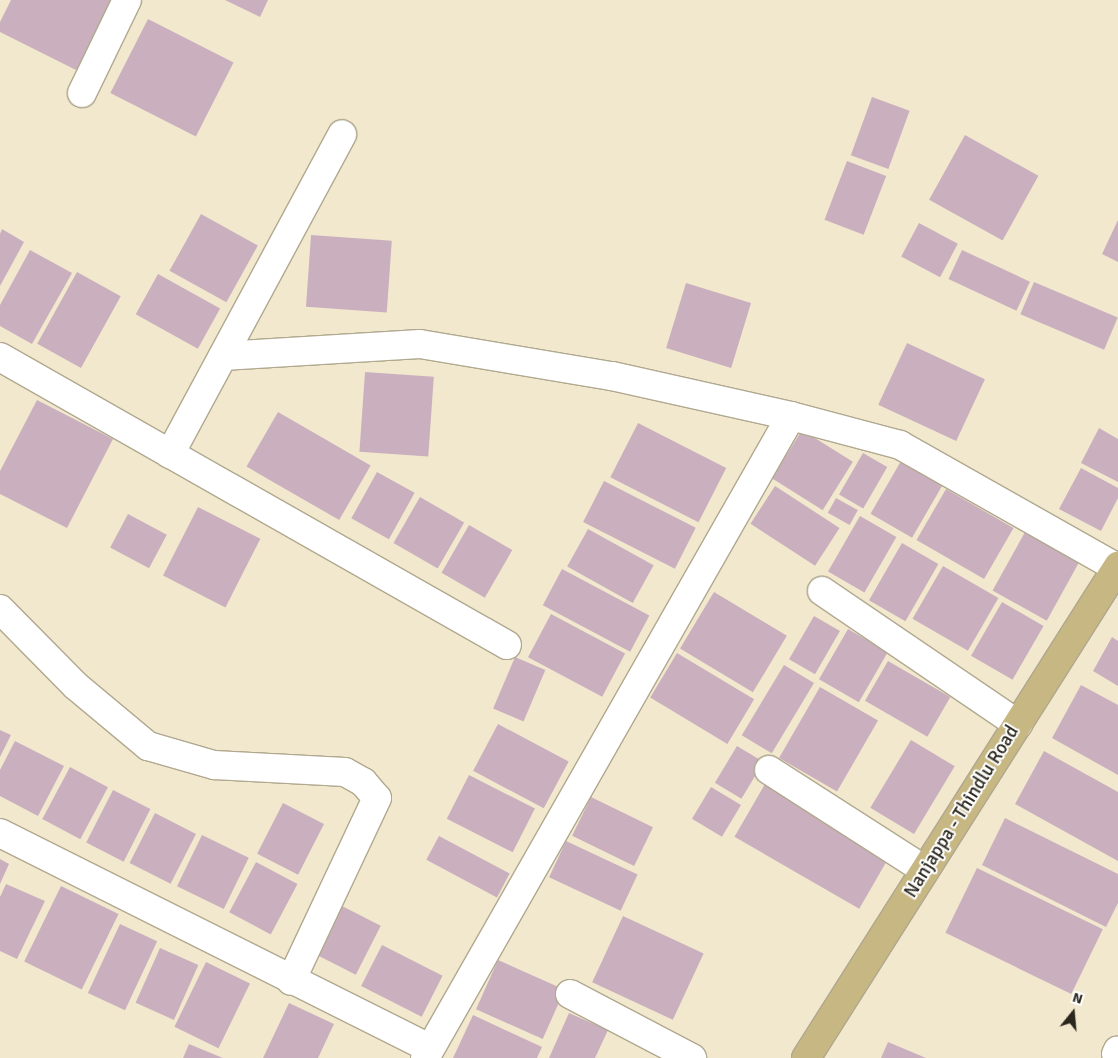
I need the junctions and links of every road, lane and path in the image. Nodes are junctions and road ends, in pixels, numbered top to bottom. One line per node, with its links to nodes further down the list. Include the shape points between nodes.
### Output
1 (127, 0): 2 (street)
2 (82, 93)
3 (342, 134): 4 (street)
4 (223, 356): 6 (street, via 420,344 612,376); 7 (street)
5 (0, 357): 7 (street)
6 (791, 416): 8 (street, via 900,445); 18 (street)
7 (170, 454): 11 (street)
8 (1118, 567): 12 (main road, Nanjappa - Thindlu Road)
9 (822, 591): 12 (street)
10 (0, 609): 16 (street, via 76,686 148,746 214,765 345,772 363,782 377,798)
11 (507, 645)
12 (1018, 724): 15 (main road, Nanjappa - Thindlu Road)
13 (769, 770): 15 (street)
14 (0, 833): 16 (street)
15 (926, 870): 20 (main road, Nanjappa - Thindlu Road)
16 (291, 981): 18 (street)
17 (570, 994): 19 (street)
18 (427, 1053)
19 (692, 1058)
20 (806, 1058)

